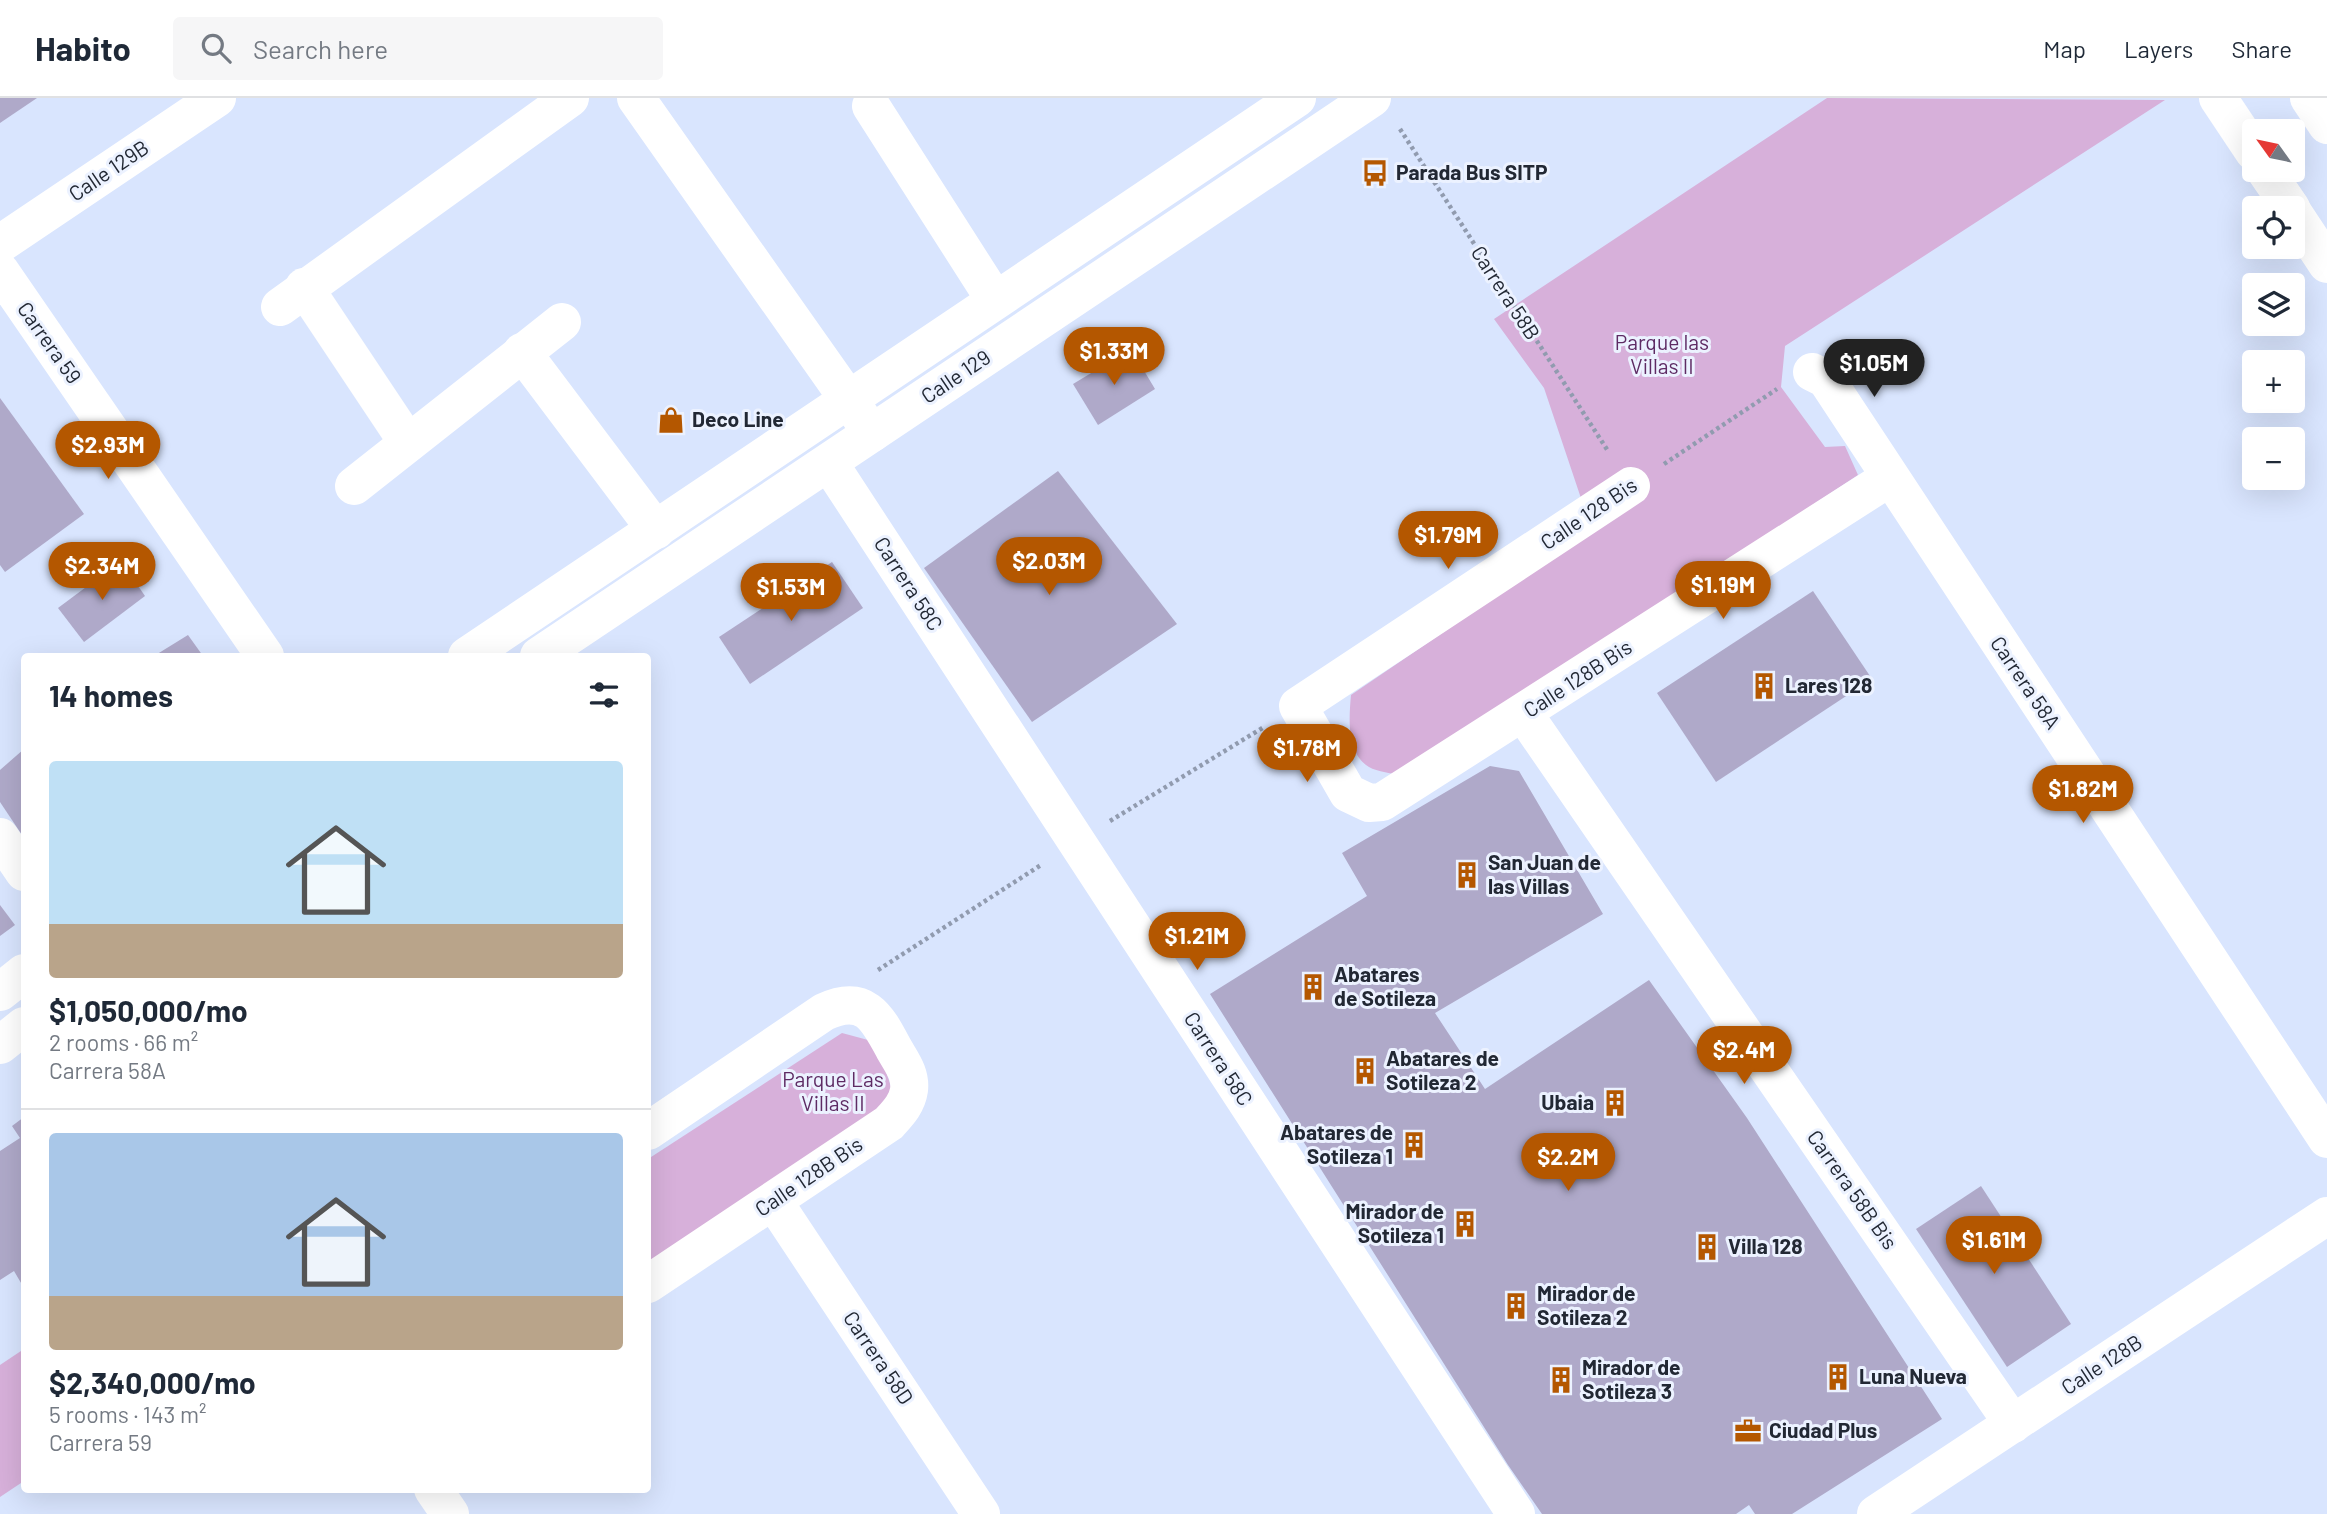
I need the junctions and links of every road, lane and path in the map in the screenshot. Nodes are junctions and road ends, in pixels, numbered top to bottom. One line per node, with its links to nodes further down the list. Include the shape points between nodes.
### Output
1 (217, 98): 12 (street, Calle 129B)
2 (570, 98): 21 (street, via 292,297)
3 (636, 98): 19 (street)
4 (1297, 98): 15 (street, Calle 129)
5 (2218, 98): 10 (street)
6 (2309, 98): 9 (street)
7 (1374, 105): 20 (street, Calle 129); 25 (path, Carrera 58B)
8 (871, 106): 15 (street)
9 (2327, 125)
10 (2242, 134)
11 (2305, 230): 13 (street)
12 (0, 244)
13 (2327, 264)
14 (0, 271): 27 (street, Carrera 59)
15 (995, 300): 19 (street, Calle 129)
16 (562, 322): 17 (street)
17 (522, 352): 21 (street); 26 (street)
18 (1812, 372): 23 (street, Carrera 58A, via 1826,379); 25 (path, Calle 128 Bis, via 1799,375)
19 (847, 399): 20 (street); 26 (street, Calle 129)
20 (872, 433): 22 (street, Calle 129)
21 (408, 443): 24 (street)
22 (829, 463): 29 (street, Calle 129); 47 (street, Carrera 58C)
23 (1889, 478): 30 (street, Calle 128B Bis); 39 (street, Carrera 58A)
24 (354, 486)
25 (1631, 486): 31 (street, Calle 128 Bis, via 1298,706 1348,793)
26 (656, 530): 28 (street, Calle 129)
27 (263, 653)
28 (472, 653)
29 (544, 653)
30 (1524, 714): 31 (street, Calle 128B Bis, via 1382,802); 43 (street, Carrera 58B Bis)
31 (1369, 803)
32 (0, 837): 33 (street)
33 (21, 868)
34 (21, 975): 35 (street)
35 (0, 992)
36 (21, 1028): 37 (street)
37 (0, 1045)
38 (651, 1128): 40 (street, Calle 128B Bis, via 824,1012 842,1004 856,1005 876,1016 909,1076 903,1108)
39 (2327, 1139)
40 (774, 1202): 42 (street, Calle 128B Bis); 46 (street, Carrera 58D)
41 (2327, 1216): 43 (street, Calle 128B)
42 (651, 1282)
43 (2012, 1424): 48 (street, Calle 128B)
44 (436, 1493): 45 (street)
45 (450, 1514)
46 (981, 1514)
47 (1516, 1514)
48 (1876, 1514)

